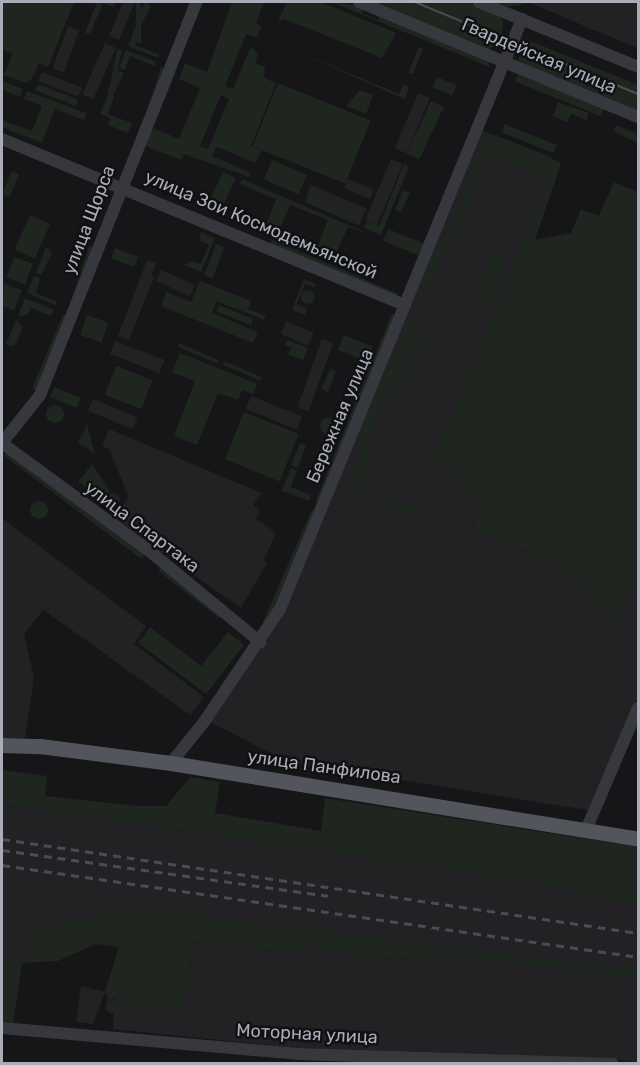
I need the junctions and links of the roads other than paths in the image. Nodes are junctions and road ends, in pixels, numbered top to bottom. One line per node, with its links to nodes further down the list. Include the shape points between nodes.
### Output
1 (196, 2): 9 (street, улица Щорса)
2 (360, 2): 5 (street, Гвардейская улица)
3 (479, 2): 4 (street)
4 (522, 20): 5 (street, Бережная улица); 6 (street)
5 (505, 61): 7 (street, Гвардейская улица); 10 (street, Бережная улица)
6 (639, 67)
7 (639, 117)
8 (2, 140): 9 (street, улица Зои Космодемьянской)
9 (121, 186): 10 (street, улица Зои Космодемьянской); 11 (street, улица Щорса, via 40,395)
10 (405, 305): 12 (street, Бережная улица, via 280,609)
11 (2, 443): 12 (street, улица Спартака, via 153,554)
12 (260, 642): 15 (street, Бережная улица)
13 (639, 708): 16 (street)
14 (2, 745): 15 (main road, улица Панфилова, via 40,746)
15 (171, 763): 16 (main road, улица Панфилова)
16 (586, 830): 17 (main road, улица Панфилова)
17 (639, 839)
18 (2, 1028): 19 (street, Моторная улица, via 298,1054)
19 (613, 1064)

